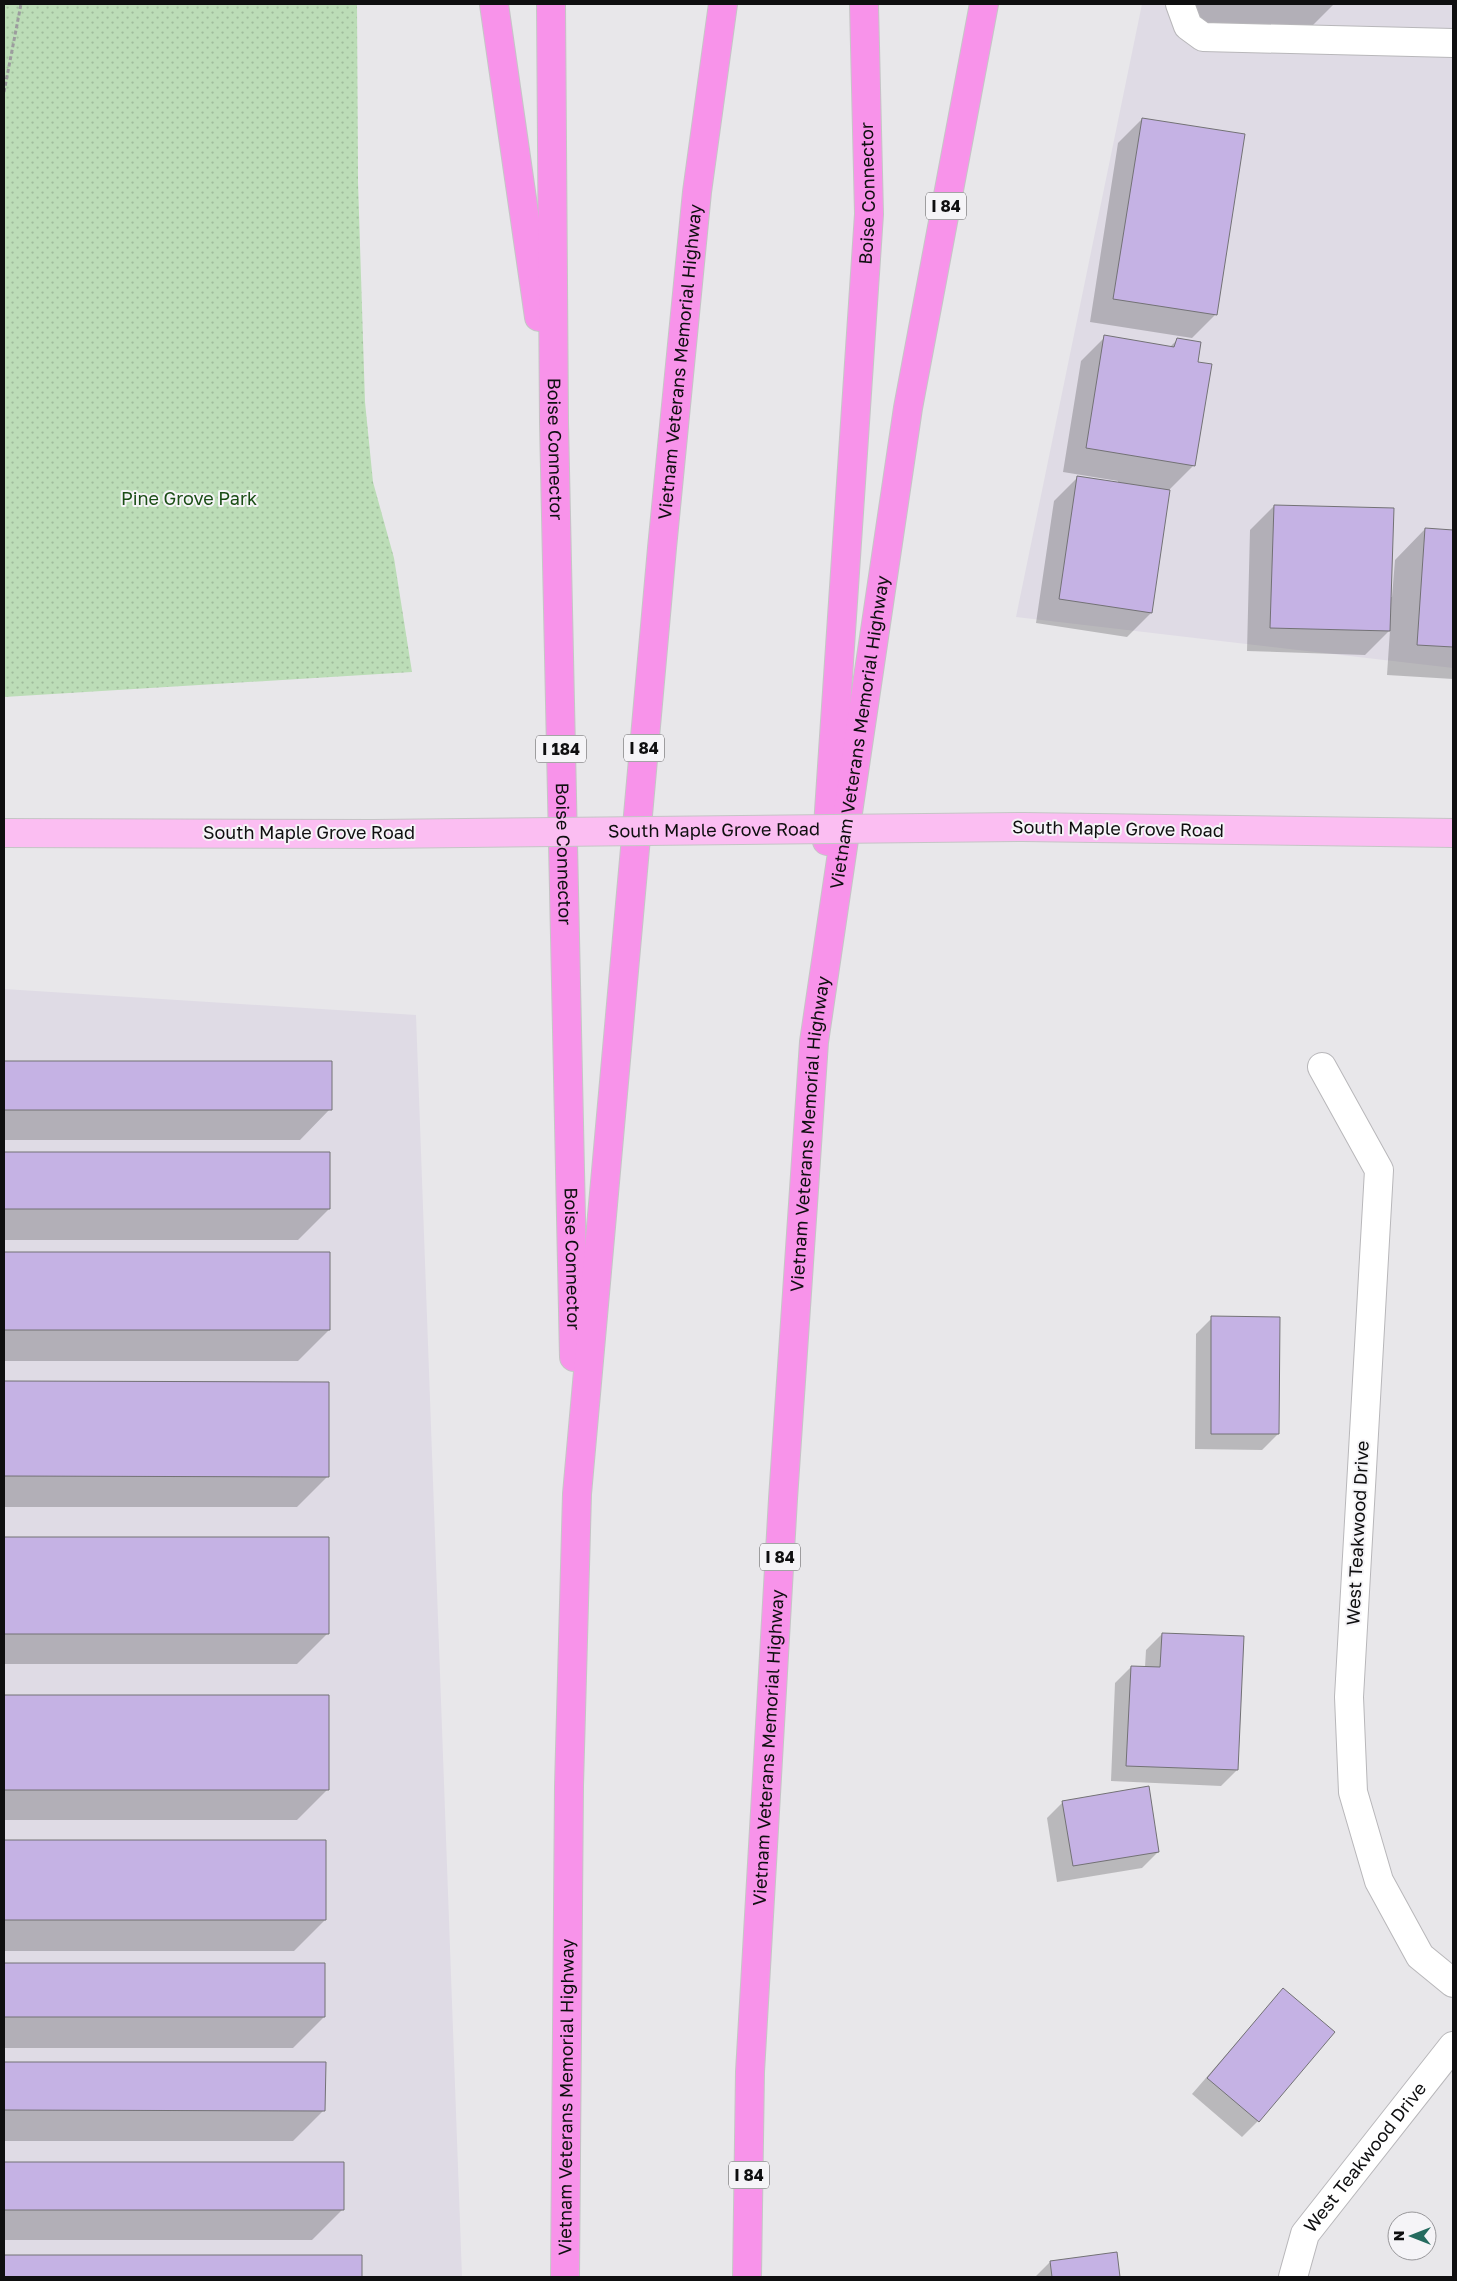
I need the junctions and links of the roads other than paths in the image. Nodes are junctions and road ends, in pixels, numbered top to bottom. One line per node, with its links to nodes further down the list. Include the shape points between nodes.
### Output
1 (494, 4): 8 (highway)
2 (551, 4): 8 (highway, Boise Connector / I 184)
3 (723, 4): 13 (highway, Vietnam Veterans Memorial Highway / I 84, via 695,212 662,548)
4 (864, 4): 11 (highway, Boise Connector, via 869,214)
5 (984, 4): 11 (highway, Vietnam Veterans Memorial Highway / I 84, via 908,408)
6 (1180, 4): 7 (street, via 1188,26 1203,36)
7 (1453, 43)
8 (554, 422): 13 (highway, Boise Connector / I 184)
9 (4, 833): 10 (main road, South Maple Grove Road, bridge, via 374,834 1023,827)
10 (1453, 833)
11 (814, 1042): 17 (highway, Vietnam Veterans Memorial Highway / I 84, via 783,1499 750,2072)
12 (1322, 1067): 14 (street, West Teakwood Drive, via 1379,1170 1349,1697 1354,1792 1379,1881 1420,1956)
13 (577, 1494): 16 (highway, Vietnam Veterans Memorial Highway / I 84, via 569,1786)
14 (1453, 1983)
15 (1453, 2046): 18 (street, West Teakwood Drive, via 1305,2234)
16 (565, 2277)
17 (747, 2277)
18 (1293, 2277)

